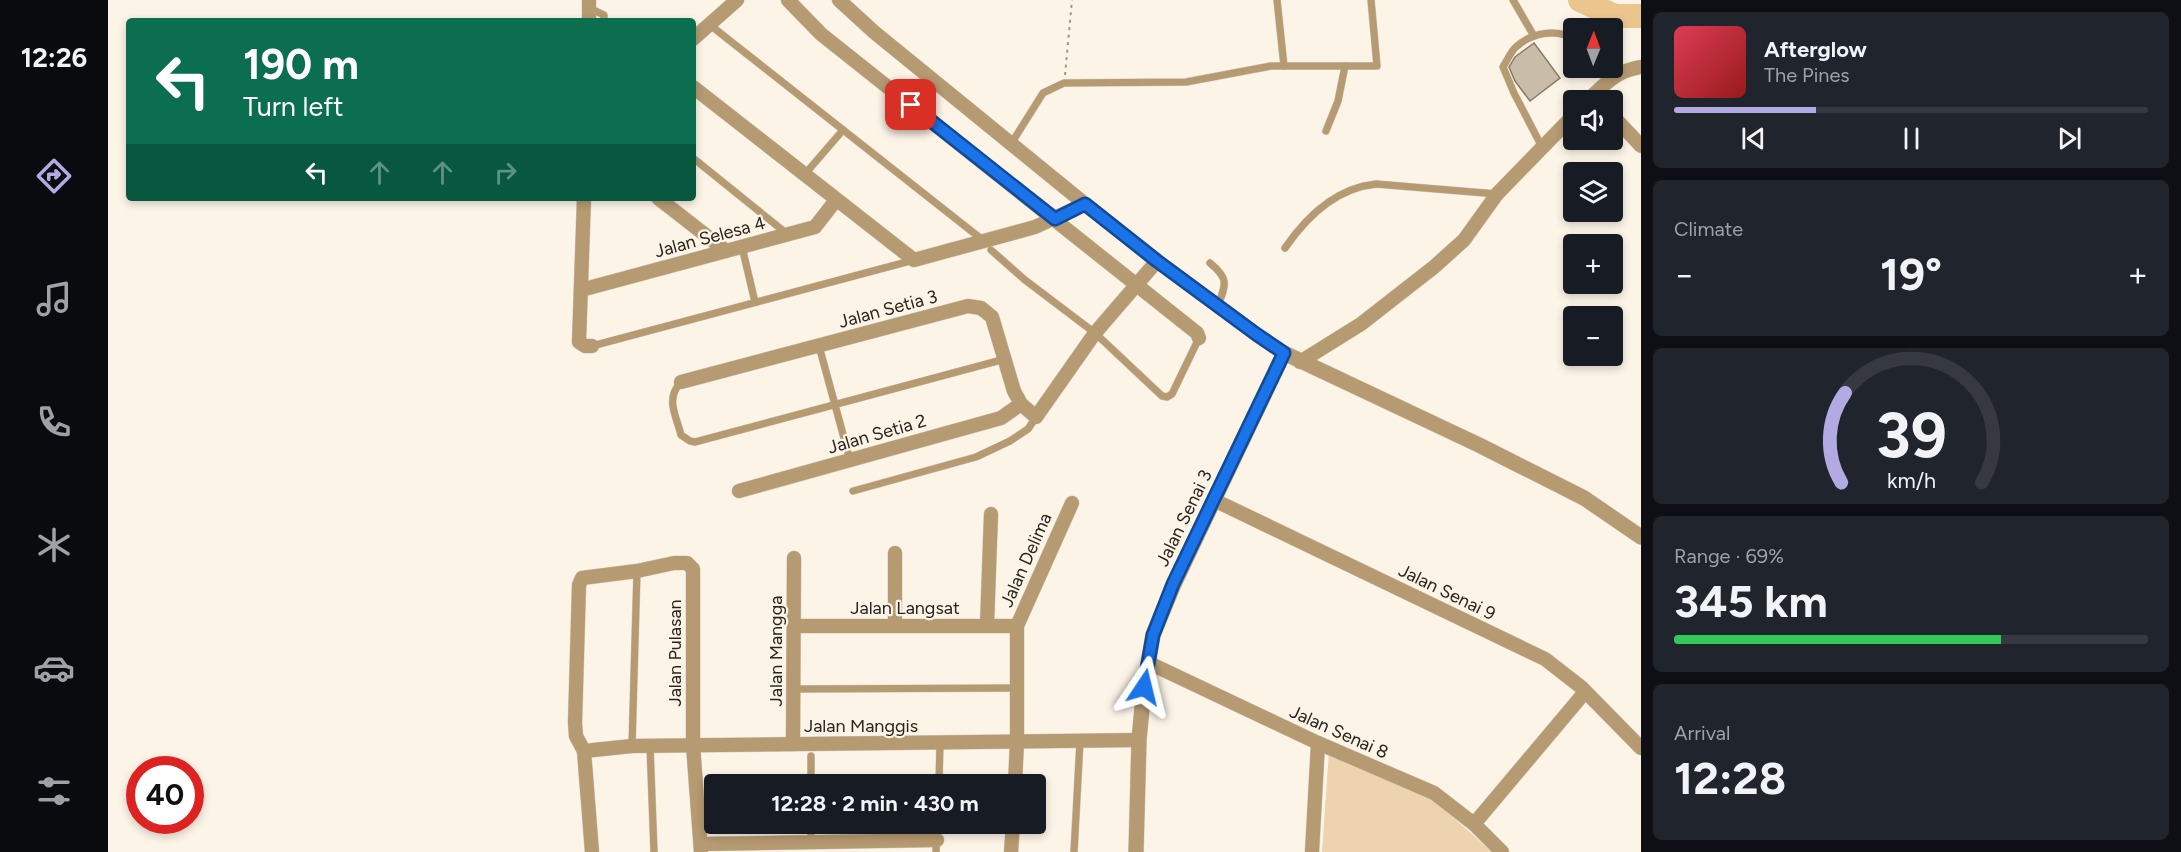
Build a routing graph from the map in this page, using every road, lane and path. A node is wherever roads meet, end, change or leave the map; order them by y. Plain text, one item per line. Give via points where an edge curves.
1 (737, 0) edge
2 (788, 0) edge
3 (839, 0) edge
4 (1072, 0) edge
5 (1277, 0) edge
6 (1371, 0) edge
7 (1513, 0) edge
8 (589, 10) edge
9 (604, 18) edge
10 (710, 26) junction
11 (1534, 36) junction
12 (1563, 36) edge
13 (696, 37) edge
14 (1284, 66) junction
15 (1345, 66) junction
16 (1641, 67) edge
17 (1610, 79) joint
18 (1064, 83) junction
19 (696, 89) edge
20 (1601, 90) edge
21 (1563, 126) edge
22 (1623, 127) edge
23 (843, 130) junction
24 (1326, 130) dead end
25 (1011, 144) junction
26 (1641, 146) edge
27 (1542, 147) junction
28 (696, 160) edge
29 (805, 174) junction
30 (1497, 194) junction
31 (836, 200) junction
32 (584, 201) edge
33 (662, 201) edge
34 (1085, 204) junction
35 (1055, 219) junction
36 (788, 235) junction
37 (988, 246) junction
38 (742, 247) junction
39 (1285, 248) dead end
40 (726, 251) junction
41 (914, 260) junction
42 (1157, 261) junction
43 (1210, 263) dead end
44 (1138, 286) junction
45 (581, 290) junction
46 (755, 302) junction
47 (1218, 304) junction
48 (1095, 333) junction
49 (1199, 338) joint
50 (592, 346) joint
51 (819, 346) junction
52 (1284, 353) junction
53 (1005, 359) junction
54 (1300, 362) junction
55 (681, 382) joint
56 (834, 405) junction
57 (1021, 405) junction
58 (1036, 417) junction
59 (850, 460) junction
60 (853, 490) dead end
61 (739, 491) dead end
62 (1214, 500) junction
63 (1072, 502) dead end
64 (992, 514) dead end
65 (1641, 537) edge
66 (895, 553) dead end
67 (794, 558) dead end
68 (637, 571) junction
69 (895, 625) junction
70 (794, 626) junction
71 (987, 626) junction
72 (1017, 626) junction
73 (1149, 663) junction
74 (794, 688) junction
75 (1017, 688) junction
76 (1585, 692) junction
77 (1139, 740) junction
78 (1080, 741) junction
79 (1017, 742) junction
80 (940, 743) junction
81 (1318, 743) junction
82 (794, 744) junction
83 (693, 745) junction
84 (632, 746) junction
85 (650, 746) junction
86 (1641, 748) edge
87 (584, 751) junction
88 (811, 756) dead end
89 (811, 774) edge
90 (939, 774) edge
91 (1015, 774) edge
92 (1474, 824) junction
93 (811, 834) edge
94 (1012, 834) edge
95 (811, 842) junction
96 (936, 846) edge
97 (830, 847) edge
98 (701, 848) edge
99 (592, 852) edge
100 (654, 852) edge
101 (1011, 852) edge
102 (1074, 852) edge
103 (1136, 852) edge
104 (1312, 852) edge
105 (1502, 852) edge

1 - 10 street
2 - 35 street via 820,34
3 - 25 street
4 - 18 path
5 - 14 lane
6 - 15 lane via 1377,66
7 - 11 lane
8 - 9 lane
10 - 13 street
10 - 23 lane
11 - 12 lane via 1549,32
11 - 27 lane via 1515,47 1503,67
14 - 15 lane
14 - 18 lane via 1186,82
15 - 24 lane via 1338,101
16 - 17 street via 1625,69
17 - 20 street
18 - 25 lane via 1043,93
19 - 29 street
21 - 27 street
22 - 26 street
23 - 29 lane
23 - 37 lane
25 - 34 street
27 - 30 street
28 - 36 lane
29 - 31 street
30 - 39 lane via 1363,185 1317,210
30 - 54 street via 1464,240 1434,267 1361,324
31 - 36 street, Jalan Selesa 4 via 815,227
31 - 41 street
32 - 45 street
33 - 40 street
34 - 35 street
34 - 42 street
35 - 37 street
35 - 44 street
36 - 38 street, Jalan Selesa 4
37 - 41 street
37 - 48 lane
38 - 40 street, Jalan Selesa 4
38 - 46 lane
40 - 45 street, Jalan Selesa 4
41 - 46 lane
42 - 44 street
42 - 47 street
43 - 47 lane via 1225,281
44 - 48 street
44 - 49 street
45 - 50 street via 579,342
46 - 50 lane
47 - 52 street
48 - 49 lane via 1167,397
48 - 58 street
51 - 53 street, Jalan Setia 3 via 968,306 981,308 992,317
51 - 55 street, Jalan Setia 3
51 - 56 lane
52 - 54 street
52 - 62 street, Jalan Senai 3
53 - 56 lane
53 - 57 street, Jalan Setia 3
54 - 65 street via 1584,498
55 - 56 lane via 672,397 681,435 690,441
56 - 59 lane
57 - 58 street, Jalan Setia 3
57 - 59 street, Jalan Setia 2 via 1001,418
58 - 60 lane via 1028,429 1010,441 976,457
59 - 61 street, Jalan Setia 2
62 - 73 street, Jalan Senai 3 via 1173,584 1153,635
62 - 76 street, Jalan Senai 9 via 1545,659
63 - 72 street, Jalan Delima
64 - 71 street
66 - 69 street
67 - 70 street, Jalan Mangga
68 - 83 street, Jalan Pulasan via 674,563 687,563 693,569
68 - 84 lane
68 - 87 street via 582,578 579,585 574,723
69 - 70 street, Jalan Langsat
69 - 71 street, Jalan Langsat
70 - 74 street, Jalan Mangga
71 - 72 street, Jalan Langsat
72 - 75 street, Jalan Delima
73 - 77 street, Jalan Senai 3
73 - 81 street, Jalan Senai 8
74 - 75 lane
74 - 82 street, Jalan Mangga
75 - 79 street, Jalan Delima
76 - 86 street, Jalan Senai 9
76 - 92 street
77 - 78 street, Jalan Manggis
77 - 103 street, Jalan Senai 3
78 - 79 street, Jalan Manggis
78 - 102 lane
79 - 80 street, Jalan Manggis
79 - 91 street, Jalan Delima
80 - 82 street, Jalan Manggis
80 - 90 lane
81 - 92 street, Jalan Senai 8 via 1434,793
81 - 104 street
82 - 83 street, Jalan Manggis
83 - 85 street, Jalan Manggis
83 - 98 street, Jalan Pulasan
84 - 85 street, Jalan Manggis
84 - 87 street, Jalan Manggis
85 - 100 lane
87 - 99 street
88 - 89 lane
92 - 105 street, Jalan Senai 8
93 - 95 lane
94 - 101 street
95 - 97 street
95 - 98 street
96 - 97 street

